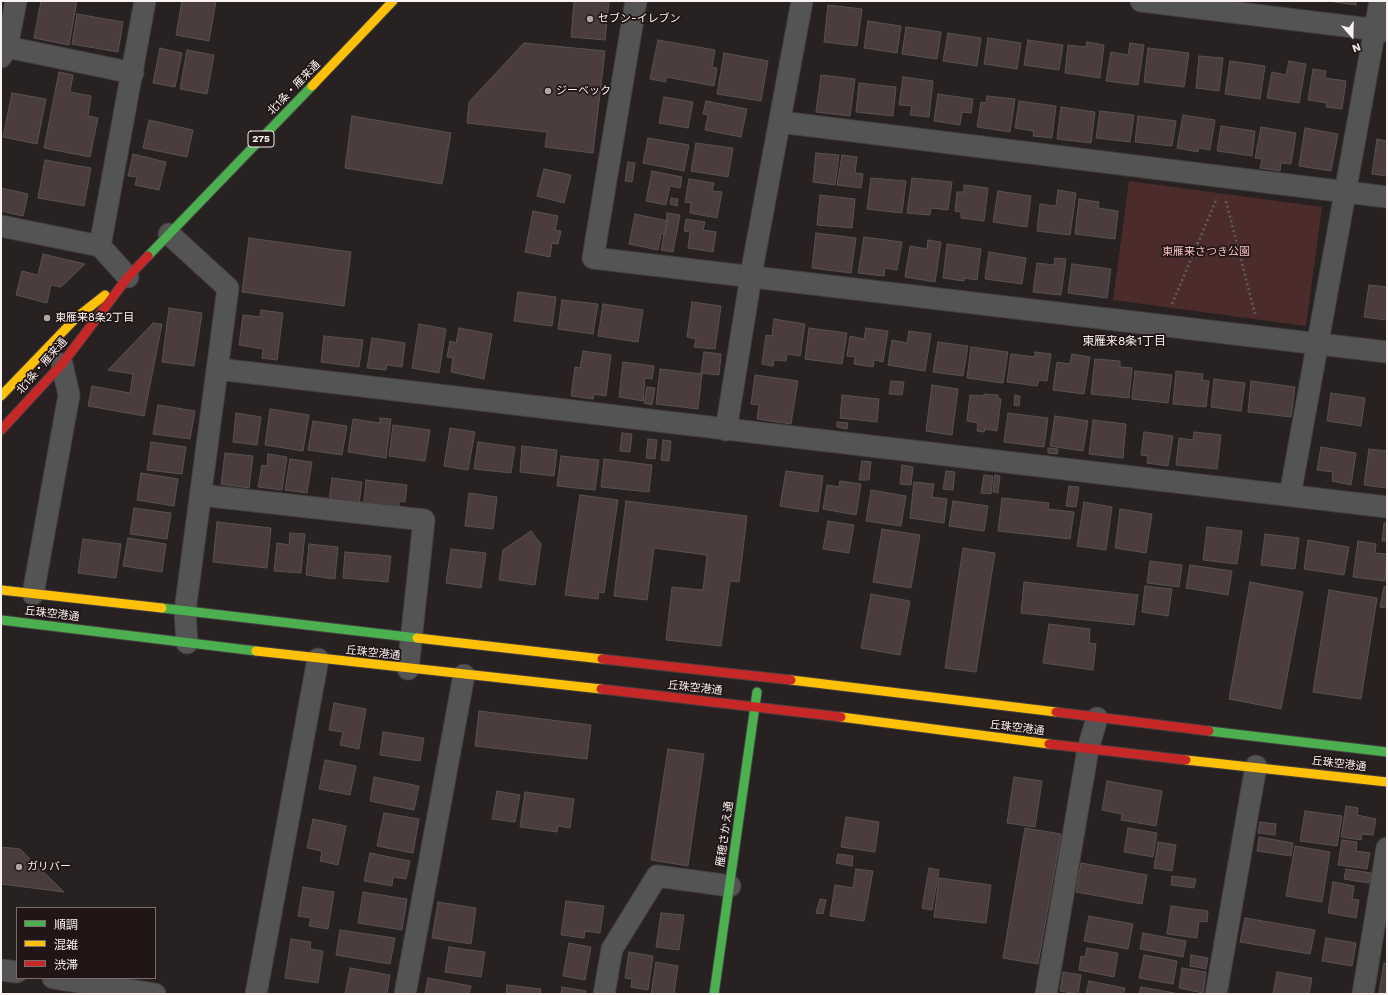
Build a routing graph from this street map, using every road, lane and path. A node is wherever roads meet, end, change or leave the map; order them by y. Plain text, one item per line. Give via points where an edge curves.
1 (16, 1) edge
2 (145, 1) edge
3 (394, 1) edge
4 (636, 1) edge
5 (802, 1) edge
6 (1141, 1) edge
7 (1380, 1) edge
8 (1381, 30) edge
9 (4, 52) edge
10 (132, 73) junction
11 (780, 122) junction
12 (1345, 192) junction
13 (1219, 194) dead end
14 (1224, 194) dead end
15 (1387, 197) edge
16 (1, 226) edge
17 (170, 234) junction
18 (100, 246) junction
19 (751, 276) junction
20 (128, 277) junction
21 (1171, 307) dead end
22 (1256, 317) dead end
23 (1317, 344) junction
24 (1387, 352) edge
25 (62, 364) junction
26 (218, 369) junction
27 (1, 396) edge
28 (1, 430) edge
29 (726, 430) junction
30 (201, 495) junction
31 (1290, 495) junction
32 (1387, 506) edge
33 (1, 590) edge
34 (34, 594) junction
35 (185, 611) junction
36 (1, 620) edge
37 (412, 638) junction
38 (187, 643) junction
39 (318, 659) junction
40 (408, 669) junction
41 (464, 675) junction
42 (759, 677) junction
43 (755, 706) junction
44 (1097, 718) junction
45 (1088, 749) junction
46 (1387, 752) edge
47 (1256, 766) junction
48 (1387, 782) edge
49 (1387, 848) edge
50 (730, 886) junction
51 (1, 970) edge
52 (16, 972) edge
53 (57, 979) edge
54 (103, 990) edge
55 (155, 994) edge
56 (256, 994) edge
57 (405, 994) edge
58 (604, 994) edge
59 (714, 994) edge
60 (1046, 994) edge
61 (1216, 994) edge
62 (1363, 994) edge

1 - 9 street
2 - 10 street
3 - 17 main road, 北1条・雁来通 / 275
4 - 19 street via 593,258
5 - 11 street
6 - 8 street
7 - 8 street
8 - 12 street
9 - 10 street
10 - 18 street
11 - 12 street
11 - 19 street
12 - 15 street
12 - 23 street
13 - 21 path
14 - 22 path
16 - 18 street
17 - 20 main road, 北1条・雁来通 / 275
17 - 26 street via 228,288
18 - 20 street
19 - 23 street
19 - 29 street
20 - 25 main road, 北1条・雁来通 / 275
20 - 27 main road, 北1条・雁来通 / 275 via 77,317
23 - 24 street
23 - 31 street
25 - 28 main road, 北1条・雁来通 / 275
25 - 34 street via 69,395
26 - 29 street
26 - 30 street
29 - 31 street
30 - 35 street
30 - 37 street via 424,520
31 - 32 street
33 - 34 main road, 丘珠空港通
34 - 35 main road, 丘珠空港通
35 - 37 main road, 丘珠空港通
35 - 38 street
36 - 38 main road, 丘珠空港通
37 - 40 street
37 - 42 main road, 丘珠空港通
38 - 39 main road, 丘珠空港通
39 - 40 main road, 丘珠空港通
39 - 56 street
40 - 41 main road, 丘珠空港通
41 - 43 main road, 丘珠空港通
41 - 57 street
42 - 43 main road, 雁穂さかえ通
42 - 44 main road, 丘珠空港通
43 - 45 main road, 丘珠空港通
43 - 50 main road, 雁穂さかえ通
44 - 45 street
44 - 46 main road, 丘珠空港通
45 - 47 main road, 丘珠空港通
45 - 60 street
47 - 48 main road, 丘珠空港通
47 - 61 street
49 - 62 street
50 - 58 street via 656,876 612,949
50 - 59 main road, 雁穂さかえ通
51 - 52 street
53 - 54 street
54 - 55 street

